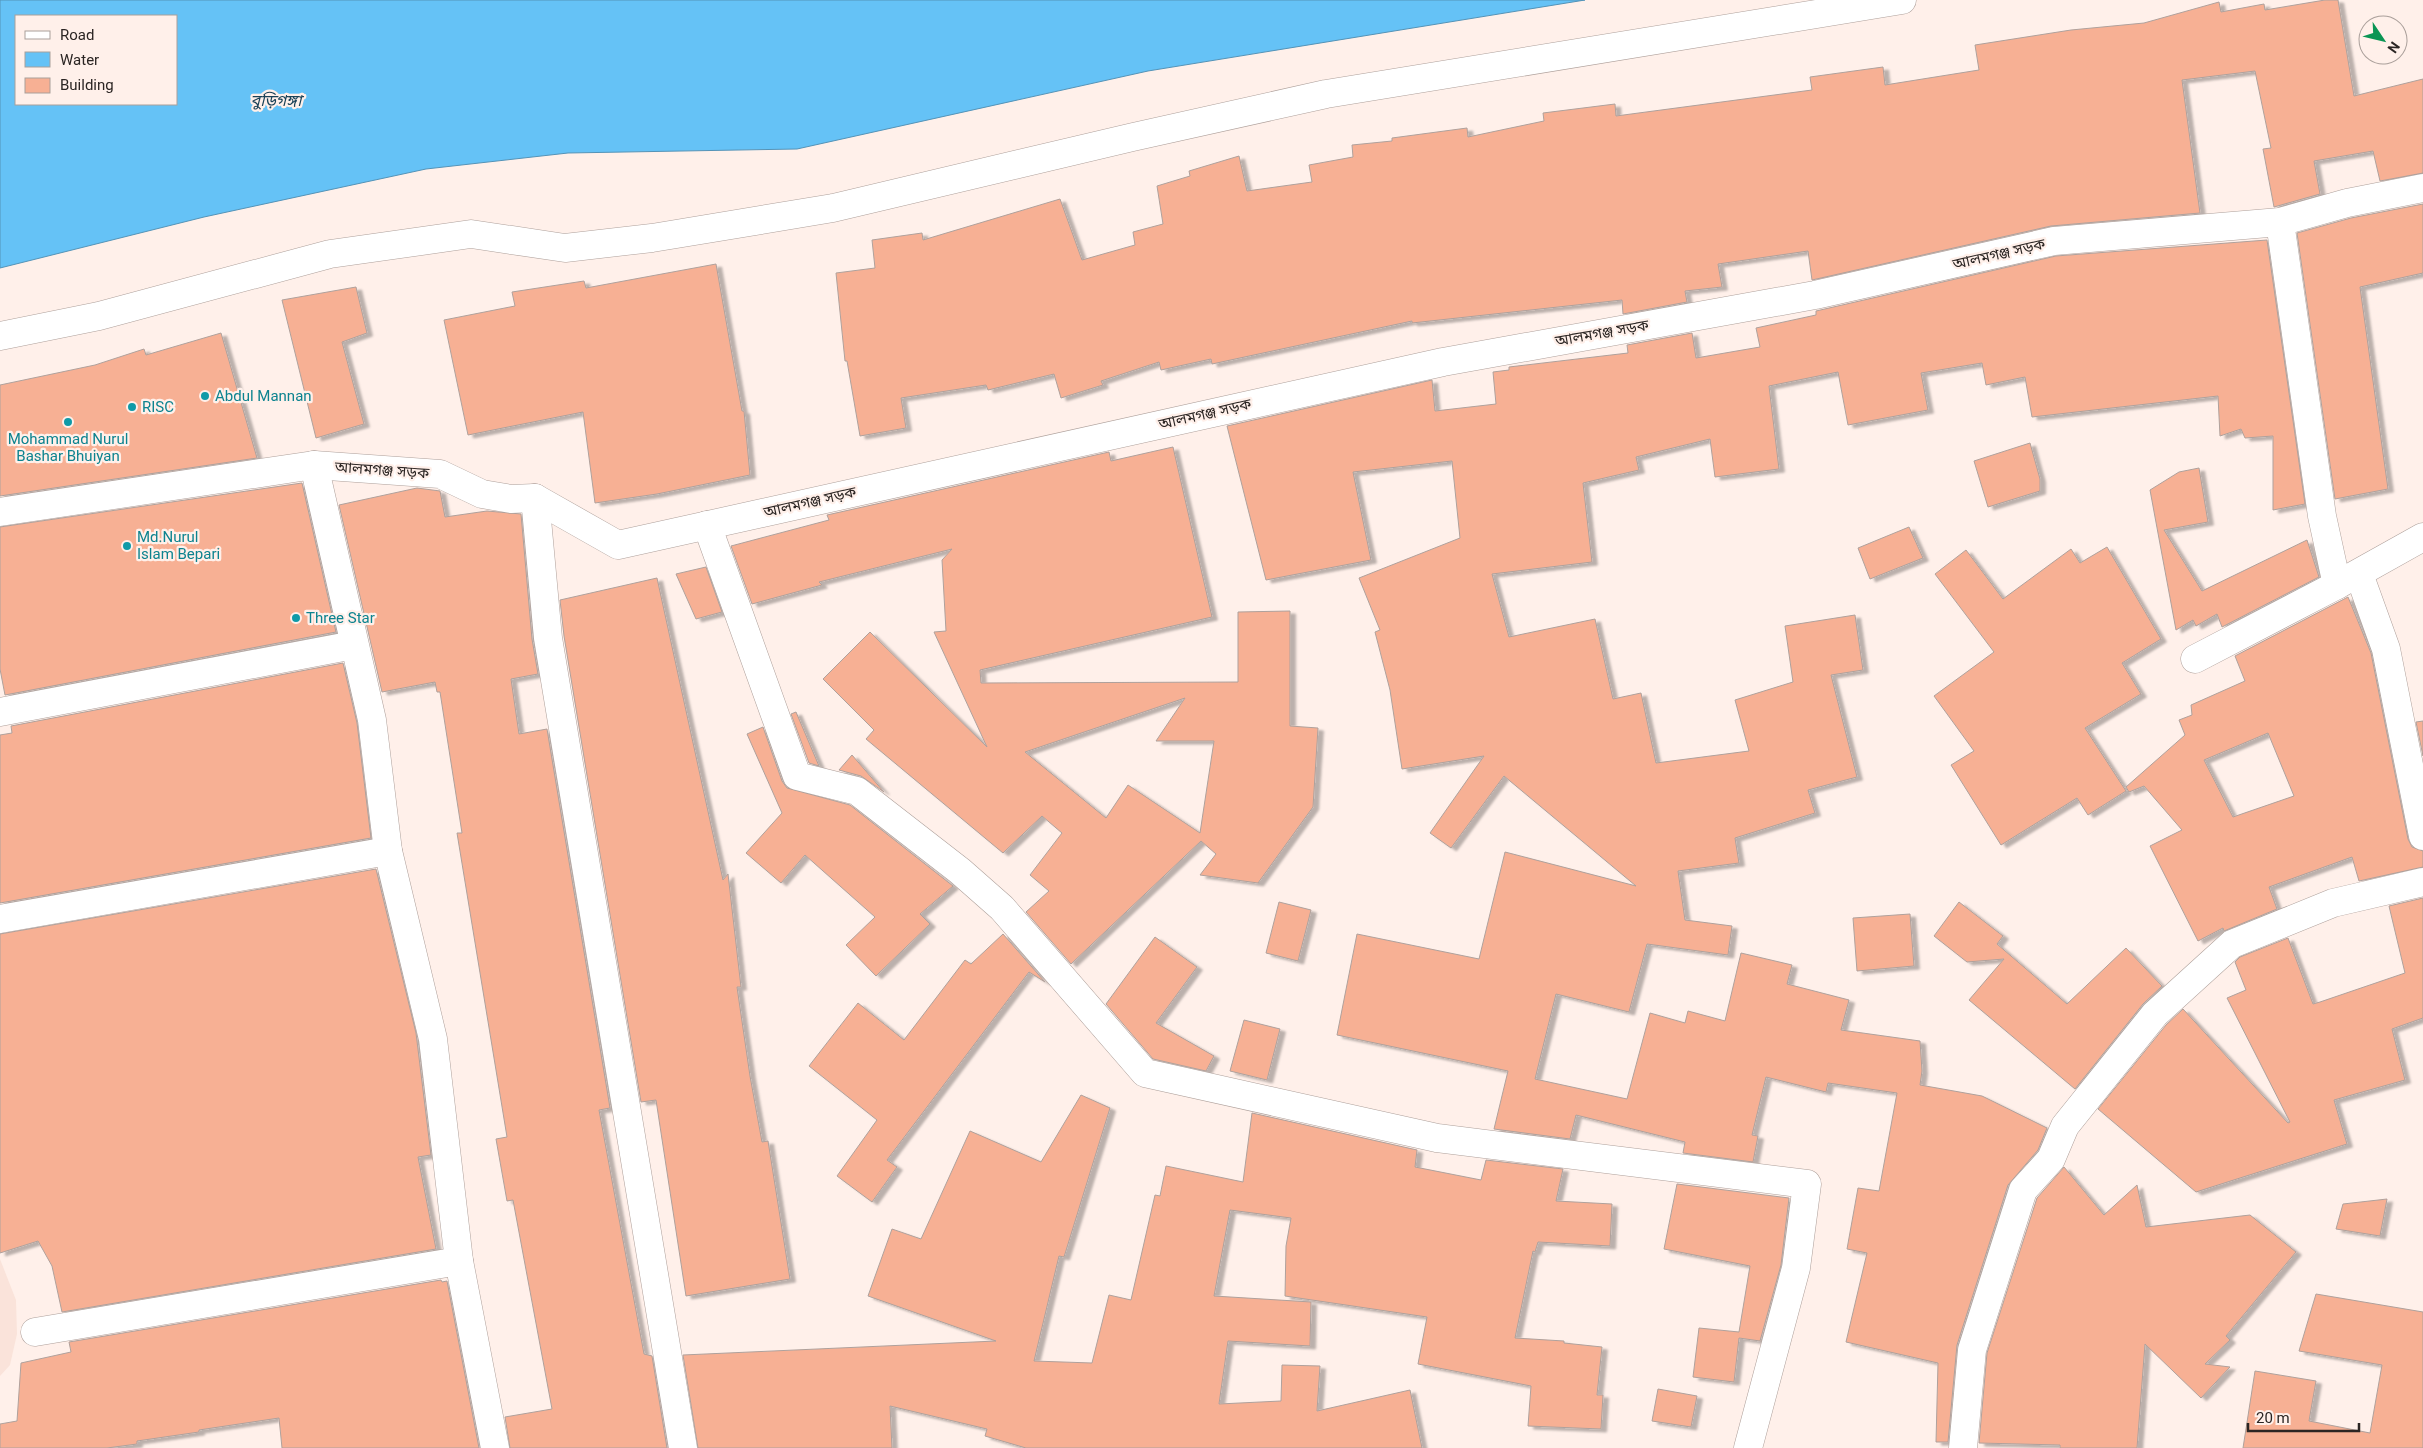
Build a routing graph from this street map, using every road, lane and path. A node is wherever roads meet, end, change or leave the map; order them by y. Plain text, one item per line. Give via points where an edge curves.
1 (1902, 0) edge
2 (2423, 188) edge
3 (2280, 222) junction
4 (0, 336) edge
5 (314, 465) junction
6 (535, 498) junction
7 (0, 512) edge
8 (706, 525) junction
9 (2423, 537) edge
10 (2348, 579) junction
11 (354, 644) junction
12 (2195, 659) dead end
13 (0, 712) edge
14 (2423, 836) edge
15 (388, 851) junction
16 (2423, 882) edge
17 (0, 919) edge
18 (459, 1261) junction
19 (35, 1332) dead end
20 (495, 1448) edge
21 (683, 1448) edge
22 (1748, 1448) edge
23 (1963, 1448) edge

1 - 4 street via 1326,94 833,208 652,238 565,248 471,234 330,254 99,316
2 - 3 street, আলমগঞ্জ সড়ক via 2347,203
3 - 8 street, আলমগঞ্জ সড়ক via 2054,241 1815,295 1443,362
3 - 10 street via 2322,516
5 - 6 street, আলমগঞ্জ সড়ক via 440,474 482,494 511,499
5 - 7 street, আলমগঞ্জ সড়ক
5 - 11 street
6 - 8 street, আলমগঞ্জ সড়ক via 618,544
6 - 21 street via 548,638
8 - 22 street via 797,776 857,791 960,871 1002,908 1145,1073 1437,1138 1807,1184 1796,1268
9 - 10 street
10 - 12 street
10 - 14 street via 2386,649
11 - 13 street
11 - 15 street via 372,720
15 - 17 street
15 - 18 street via 433,1039
16 - 23 street via 2333,903 2232,944 2155,1014 2066,1126 2051,1159 2023,1190 1972,1350
18 - 19 street
18 - 20 street

